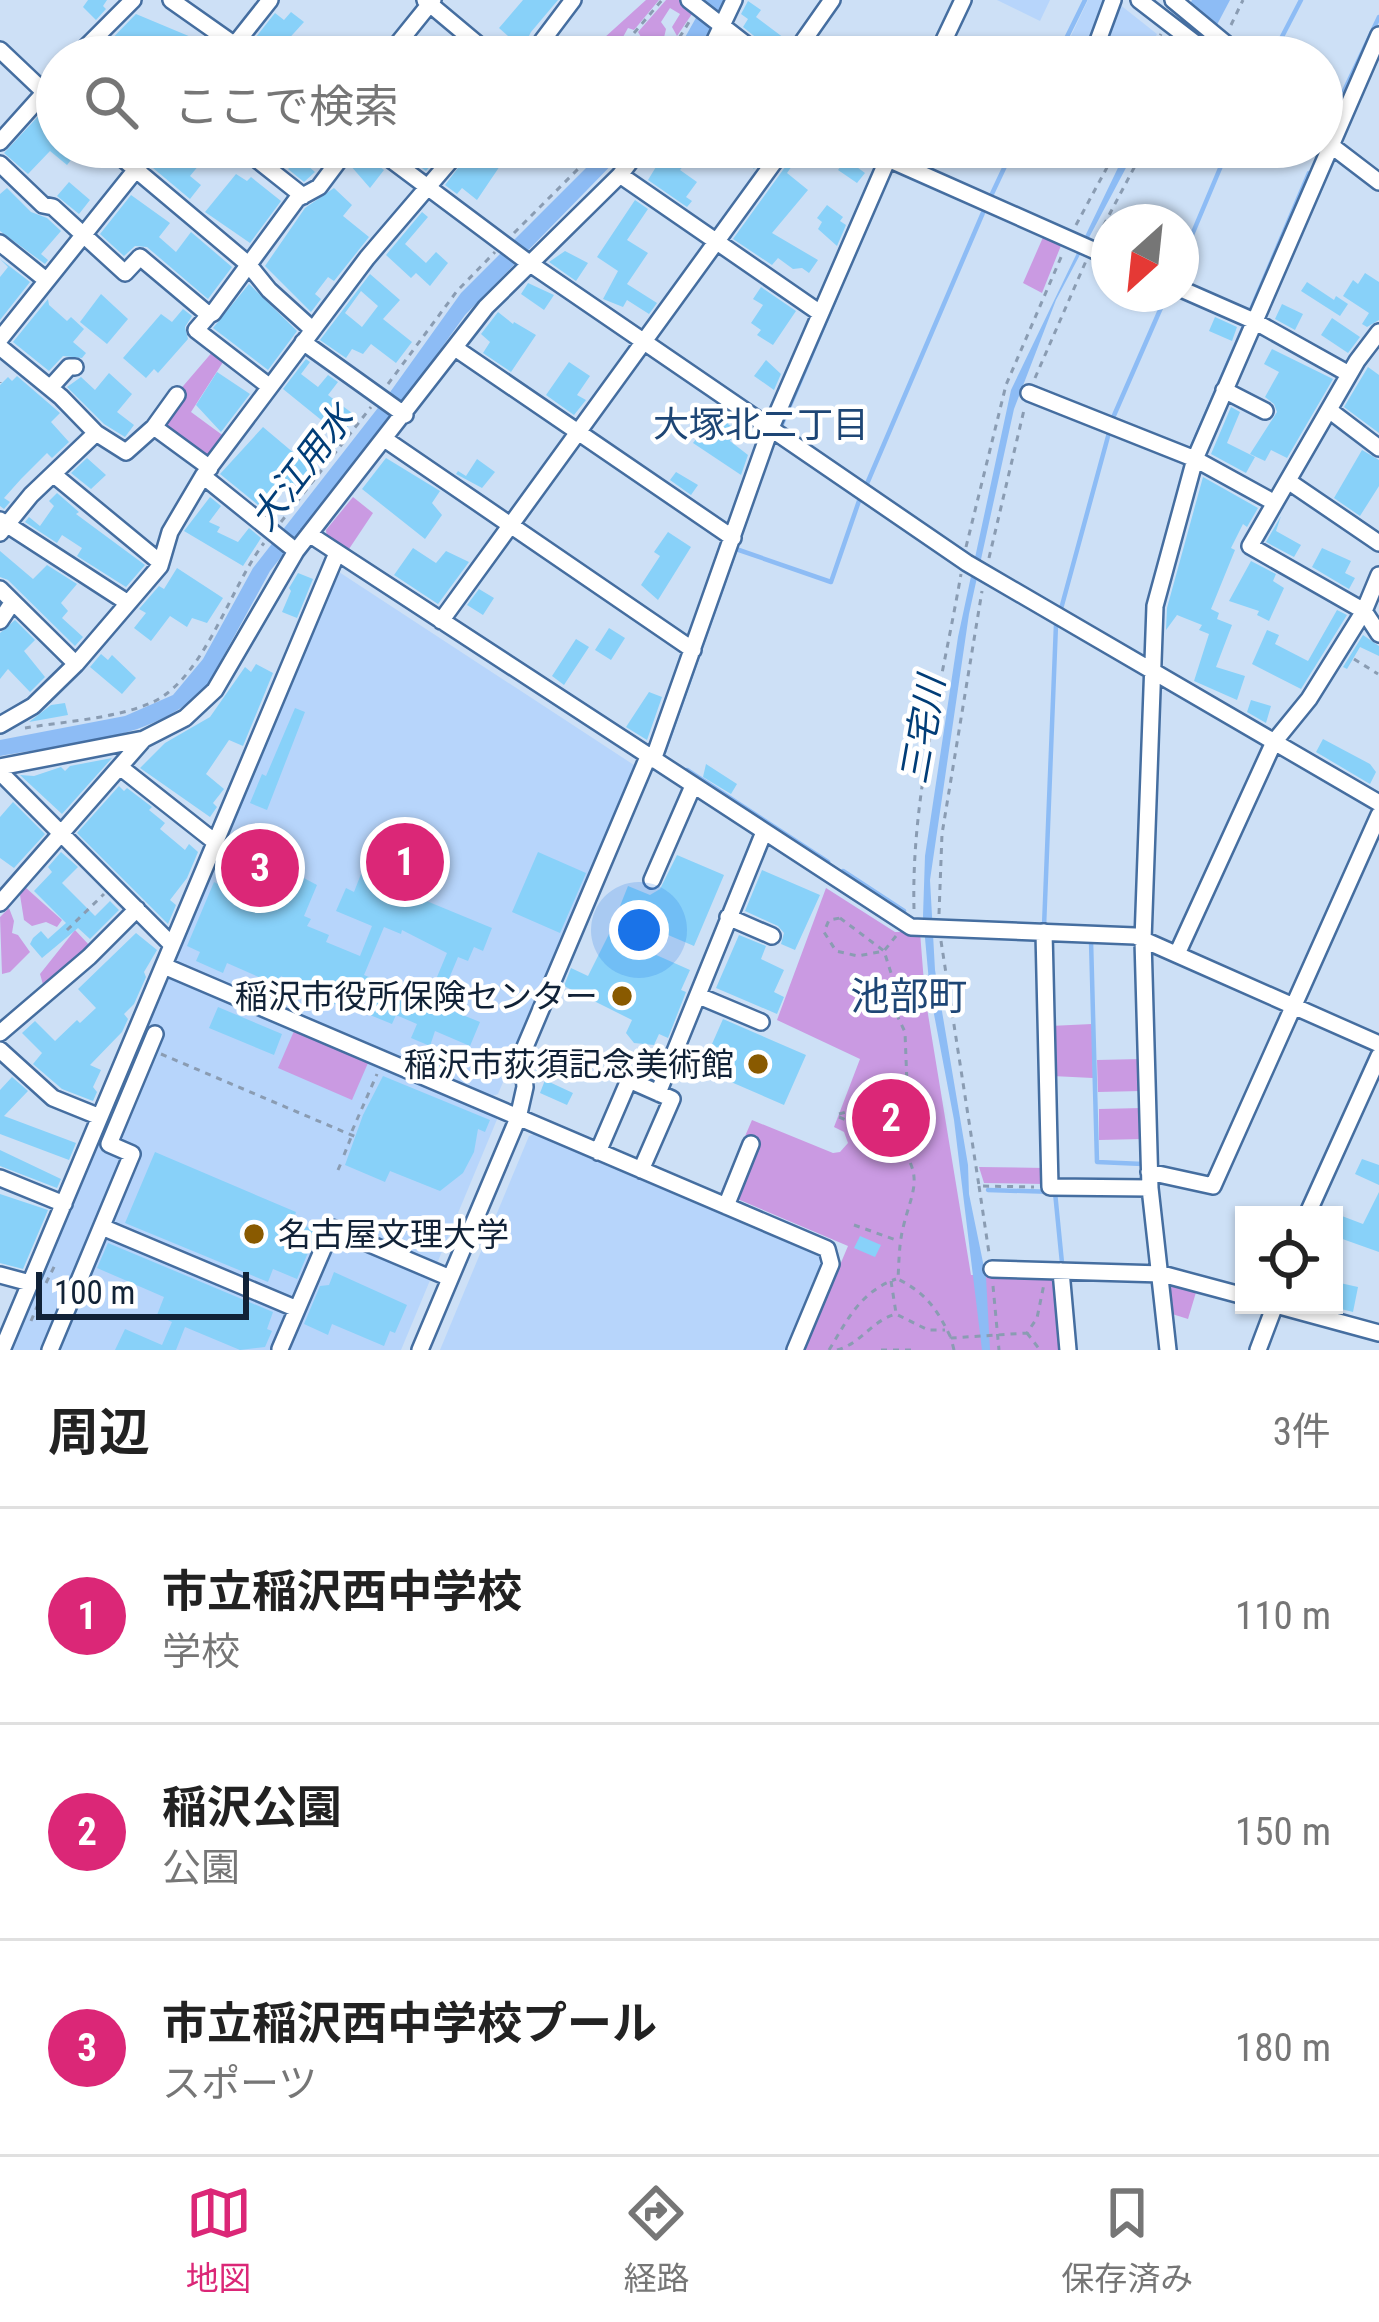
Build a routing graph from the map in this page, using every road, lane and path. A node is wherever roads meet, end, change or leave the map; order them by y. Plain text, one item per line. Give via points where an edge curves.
1 (133, 0) edge
2 (171, 0) edge
3 (270, 0) edge
4 (574, 0) edge
5 (662, 0) edge
6 (734, 0) edge
7 (832, 0) edge
8 (1113, 0) edge
9 (1139, 0) edge
10 (1243, 0) edge
11 (430, 1) edge
12 (961, 1) edge
13 (1178, 4) edge
14 (696, 5) edge
15 (721, 24) junction
16 (1171, 25) junction
17 (634, 33) dead end
18 (1379, 35) edge
19 (97, 36) edge
20 (213, 36) edge
21 (242, 36) edge
22 (403, 36) edge
23 (469, 36) edge
24 (546, 36) edge
25 (680, 36) edge
26 (716, 36) edge
27 (736, 36) edge
28 (807, 36) edge
29 (945, 36) edge
30 (1100, 36) edge
31 (1161, 36) edge
32 (1186, 36) edge
33 (1217, 36) edge
34 (1220, 36) edge
35 (0, 50) edge
36 (36, 84) edge
37 (1343, 104) edge
38 (36, 108) edge
39 (0, 142) edge
40 (1343, 153) edge
41 (0, 164) edge
42 (268, 168) edge
43 (333, 168) edge
44 (403, 168) edge
45 (446, 168) edge
46 (579, 168) edge
47 (625, 168) edge
48 (770, 168) edge
49 (883, 168) edge
50 (922, 168) edge
51 (1107, 168) edge
52 (1134, 168) edge
53 (1314, 168) edge
54 (137, 169) joint
55 (620, 175) junction
56 (1379, 182) edge
57 (431, 188) junction
58 (302, 196) junction
59 (1115, 204) edge
60 (83, 235) junction
61 (1071, 239) junction
62 (717, 241) junction
63 (0, 243) edge
64 (505, 244) junction
65 (1091, 249) joint
66 (526, 260) junction
67 (248, 264) junction
68 (46, 280) junction
69 (1199, 297) edge
70 (820, 313) junction
71 (209, 314) junction
72 (1254, 321) junction
73 (1379, 333) edge
74 (308, 335) junction
75 (644, 342) junction
76 (0, 343) edge
77 (455, 349) junction
78 (75, 367) dead end
79 (1349, 374) junction
80 (270, 387) junction
81 (50, 388) junction
82 (1224, 390) junction
83 (1029, 393) junction
84 (178, 395) dead end
85 (380, 398) junction
86 (1329, 410) junction
87 (1264, 411) dead end
88 (402, 413) junction
89 (154, 427) junction
90 (770, 430) junction
91 (96, 433) junction
92 (578, 433) junction
93 (386, 440) junction
94 (1379, 448) edge
95 (1195, 459) junction
96 (206, 472) junction
97 (52, 474) junction
98 (1288, 481) junction
99 (1275, 503) junction
100 (511, 525) junction
101 (2, 526) edge
102 (273, 533) junction
103 (309, 534) junction
104 (733, 538) junction
105 (1379, 543) edge
106 (293, 549) junction
107 (337, 553) junction
108 (965, 561) junction
109 (161, 562) junction
110 (984, 572) junction
111 (1379, 575) edge
112 (0, 589) edge
113 (128, 603) junction
114 (12, 604) junction
115 (1364, 611) junction
116 (0, 621) edge
117 (441, 621) junction
118 (1379, 634) edge
119 (693, 650) junction
120 (1352, 658) dead end
121 (76, 664) junction
122 (1153, 671) junction
123 (1378, 674) edge
124 (6, 728) edge
125 (144, 739) junction
126 (1274, 742) junction
127 (651, 758) junction
128 (120, 767) junction
129 (0, 770) edge
130 (693, 786) junction
131 (1379, 803) edge
132 (1379, 815) edge
133 (63, 832) junction
134 (764, 832) junction
135 (215, 842) junction
136 (652, 880) dead end
137 (114, 884) junction
138 (0, 903) edge
139 (137, 909) junction
140 (728, 917) junction
141 (915, 927) junction
142 (938, 927) junction
143 (67, 930) dead end
144 (1044, 932) junction
145 (772, 936) dead end
146 (1143, 940) junction
147 (172, 945) junction
148 (884, 951) junction
149 (1177, 954) junction
150 (164, 966) junction
151 (699, 996) junction
152 (1294, 1006) junction
153 (761, 1022) dead end
154 (0, 1033) edge
155 (152, 1041) joint
156 (1379, 1044) edge
157 (0, 1051) edge
158 (1379, 1056) edge
159 (377, 1072) dead end
160 (658, 1093) junction
161 (100, 1117) junction
162 (518, 1118) junction
163 (353, 1135) junction
164 (891, 1139) junction
165 (898, 1143) junction
166 (751, 1144) dead end
167 (598, 1152) junction
168 (344, 1155) dead end
169 (641, 1170) junction
170 (0, 1178) edge
171 (1149, 1180) junction
172 (979, 1186) junction
173 (1050, 1187) junction
174 (64, 1204) junction
175 (726, 1206) junction
176 (1311, 1206) edge
177 (854, 1225) dead end
178 (102, 1227) junction
179 (901, 1241) junction
180 (57, 1258) dead end
181 (992, 1269) junction
182 (1053, 1271) junction
183 (1162, 1274) junction
184 (0, 1275) edge
185 (450, 1278) junction
186 (895, 1280) junction
187 (38, 1289) junction
188 (1235, 1294) edge
189 (297, 1310) junction
190 (1272, 1314) edge
191 (1305, 1314) edge
192 (896, 1315) junction
193 (28, 1325) dead end
194 (947, 1330) junction
195 (996, 1333) junction
196 (1027, 1333) junction
197 (1379, 1337) edge
198 (951, 1338) junction
199 (280, 1348) edge
200 (2, 1350) edge
201 (50, 1350) edge
202 (420, 1350) edge
203 (796, 1350) edge
204 (829, 1350) edge
205 (837, 1350) edge
206 (881, 1350) edge
207 (914, 1350) edge
208 (954, 1350) edge
209 (999, 1350) edge
210 (1040, 1350) edge
211 (1068, 1350) edge
212 (1168, 1350) edge
213 (1258, 1350) edge
214 (1376, 1350) edge

1 - 19 street
2 - 20 street
3 - 21 street
4 - 24 street
5 - 17 path
6 - 15 street
7 - 28 street
8 - 30 street
9 - 16 street
10 - 34 path
11 - 22 street
11 - 23 street
12 - 29 street
13 - 33 street
14 - 15 street
14 - 25 path
15 - 26 street
15 - 27 street
16 - 31 path
16 - 32 street
18 - 37 street
35 - 36 street
38 - 39 street
40 - 56 street
41 - 60 street
42 - 58 street
43 - 58 street
44 - 57 street
45 - 57 street
46 - 64 path
47 - 55 street
48 - 62 street
49 - 70 street
50 - 61 street
51 - 61 path
52 - 59 path
53 - 72 street
54 - 60 street
54 - 67 street
55 - 62 street
55 - 66 street
57 - 64 street
57 - 74 street
58 - 67 street
60 - 68 street
60 - 71 street via 125,273 140,256
61 - 65 street
61 - 108 path via 1006,385
62 - 70 street
62 - 75 street
63 - 68 street
64 - 66 street
64 - 85 path via 457,291
65 - 83 path
66 - 75 street
66 - 77 street
67 - 71 street
67 - 74 street
68 - 76 street
69 - 72 street
70 - 90 street
71 - 80 street via 196,330
72 - 79 street
72 - 82 street
73 - 79 street
74 - 80 street
74 - 85 street
75 - 90 street
75 - 92 street
76 - 81 street
77 - 88 street
77 - 92 street
78 - 81 street
79 - 86 street
80 - 96 street
81 - 91 street
82 - 87 street
82 - 95 street
83 - 95 street
83 - 110 path
84 - 89 street
85 - 88 street
85 - 102 path
86 - 94 street
86 - 98 street
88 - 93 street
89 - 91 street via 126,452
89 - 96 street
90 - 104 street
90 - 108 street
91 - 97 street
92 - 100 street
92 - 104 street
93 - 100 street
93 - 103 street
95 - 99 street
95 - 122 street via 1154,606
96 - 102 street
96 - 109 street
97 - 101 street
97 - 109 street
98 - 99 street
98 - 105 street
99 - 115 street via 1250,546
100 - 117 street
100 - 119 street
101 - 113 street
102 - 106 street
102 - 124 path via 170,691 124,710
103 - 106 street
103 - 107 street
104 - 119 street
106 - 125 street via 215,691
107 - 117 street
107 - 135 street
108 - 110 street
108 - 141 path via 920,807
109 - 113 street
110 - 122 street
110 - 142 path via 941,834
111 - 115 street
112 - 114 street
113 - 121 street
114 - 116 street
114 - 121 street
115 - 118 street
115 - 126 street
117 - 127 street
119 - 127 street
120 - 123 path
121 - 124 street
122 - 126 street
122 - 146 street
125 - 128 street
125 - 129 street
126 - 131 street
126 - 149 street
127 - 130 street
127 - 162 street via 522,1054
128 - 133 street
128 - 135 street
129 - 133 street
130 - 134 street
130 - 136 street
132 - 152 street
133 - 137 street
133 - 138 street
134 - 140 street
134 - 141 street
135 - 147 street
137 - 139 street
137 - 143 path
139 - 147 street
139 - 154 street
140 - 145 street
140 - 151 street
141 - 142 street
141 - 148 path
142 - 144 street
142 - 172 path
144 - 146 street
144 - 173 street
146 - 149 street
146 - 171 street
147 - 150 street
148 - 148 path via 836,951 826,926 840,918
148 - 165 path via 905,1032 908,1111
149 - 152 street
150 - 161 street
150 - 162 street
151 - 153 street
151 - 160 street
152 - 156 street
152 - 171 street via 1213,1186
155 - 163 path
155 - 178 street via 109,1144 132,1154
157 - 161 street via 53,1098
158 - 176 street
159 - 163 path
160 - 167 street via 629,1080
160 - 169 street via 672,1099
161 - 174 street
162 - 167 street
162 - 185 street
163 - 168 path
164 - 164 path via 864,1107 838,1115
164 - 165 path
165 - 179 path via 915,1173
166 - 175 street
167 - 169 street
169 - 175 street
170 - 174 street
171 - 173 street
171 - 183 street
172 - 173 path
172 - 181 path
174 - 187 street
175 - 203 street via 826,1249 831,1264
177 - 179 path
178 - 189 street
178 - 201 street
179 - 186 path
180 - 187 path
181 - 182 street
181 - 195 path
182 - 183 street
182 - 196 path
182 - 211 street
183 - 188 street
183 - 212 street
184 - 187 street
185 - 189 street via 332,1228
185 - 202 street
186 - 192 path
186 - 194 path via 922,1292
186 - 204 path via 860,1299
187 - 193 path
187 - 200 street
189 - 199 street
190 - 213 street
191 - 197 street
192 - 194 path
192 - 205 path
194 - 198 path
195 - 196 path
195 - 198 path
195 - 209 path
196 - 210 path
197 - 214 street
198 - 208 path
206 - 207 path

